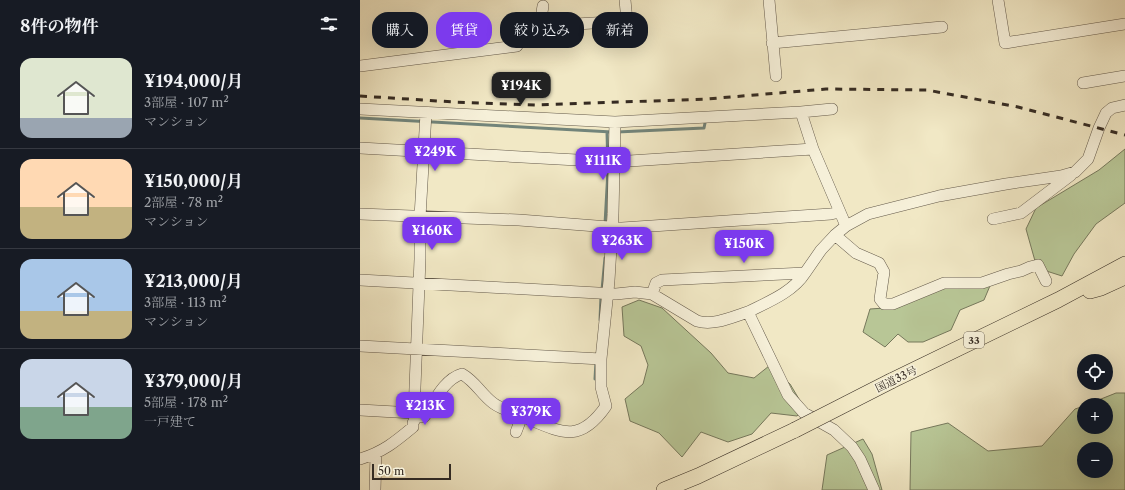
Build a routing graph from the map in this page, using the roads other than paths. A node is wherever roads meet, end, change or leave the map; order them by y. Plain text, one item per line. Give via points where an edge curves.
1 (625, 0) edge
2 (769, 0) edge
3 (998, 0) edge
4 (543, 6) dead end
5 (542, 12) edge
6 (584, 24) edge
7 (1125, 24) edge
8 (942, 27) dead end
9 (772, 43) junction
10 (501, 48) edge
11 (360, 66) edge
12 (776, 76) dead end
13 (1125, 76) edge
14 (1083, 83) dead end
15 (1125, 105) edge
16 (360, 109) edge
17 (832, 109) dead end
18 (801, 112) junction
19 (426, 119) junction
20 (615, 129) junction
21 (360, 148) edge
22 (812, 149) junction
23 (425, 152) junction
24 (614, 162) junction
25 (1075, 172) junction
26 (840, 212) junction
27 (360, 214) edge
28 (420, 217) junction
29 (993, 219) dead end
30 (612, 226) junction
31 (846, 226) junction
32 (835, 234) junction
33 (1125, 255) edge
34 (1125, 264) edge
35 (805, 273) junction
36 (1125, 277) edge
37 (360, 280) edge
38 (1046, 281) dead end
39 (418, 283) junction
40 (608, 294) junction
41 (652, 294) junction
42 (1058, 300) junction
43 (748, 312) junction
44 (360, 346) edge
45 (416, 349) junction
46 (601, 359) junction
47 (360, 410) edge
48 (415, 415) junction
49 (522, 416) junction
50 (516, 432) dead end
51 (376, 454) junction
52 (360, 459) edge
53 (376, 490) edge
54 (664, 490) edge
55 (874, 490) edge

1 - 6 street via 627,21
2 - 9 street
3 - 7 street via 1005,43
4 - 5 street
8 - 9 street
9 - 12 street
10 - 11 street
13 - 14 street
15 - 25 street via 1112,108 1106,113 1088,159
16 - 19 street
17 - 18 street
18 - 20 street
18 - 22 street
19 - 20 street
19 - 23 street
20 - 24 street
21 - 23 street
22 - 24 street
22 - 26 street
23 - 24 street
23 - 28 street
24 - 30 street
25 - 29 street via 1021,213
25 - 31 street via 939,196 868,214
26 - 30 street via 622,228
26 - 31 street
27 - 28 street
28 - 30 street
28 - 39 street
30 - 40 street
31 - 32 street
32 - 35 street
32 - 38 street via 856,253 879,263 884,272 880,299 884,304 893,304 944,283 982,283 1038,265
33 - 42 highway
34 - 42 highway, 国道33号 / 33
35 - 41 street via 662,280 656,283
35 - 43 street via 792,287
36 - 42 highway via 1101,288
37 - 39 street
39 - 40 street
39 - 45 street
40 - 41 street
40 - 46 street
41 - 43 street via 704,323 718,322
42 - 54 highway, 国道33号 / 33, bridge via 795,430
43 - 55 street via 788,395 804,413 834,430 852,447
44 - 45 street
45 - 46 street
45 - 48 street
46 - 49 street via 601,387 606,406 591,424 581,430 566,432
47 - 48 street
48 - 49 street via 424,418 448,382 454,376 462,374 494,404
48 - 51 street via 413,427
49 - 50 street
51 - 52 street
51 - 53 street

